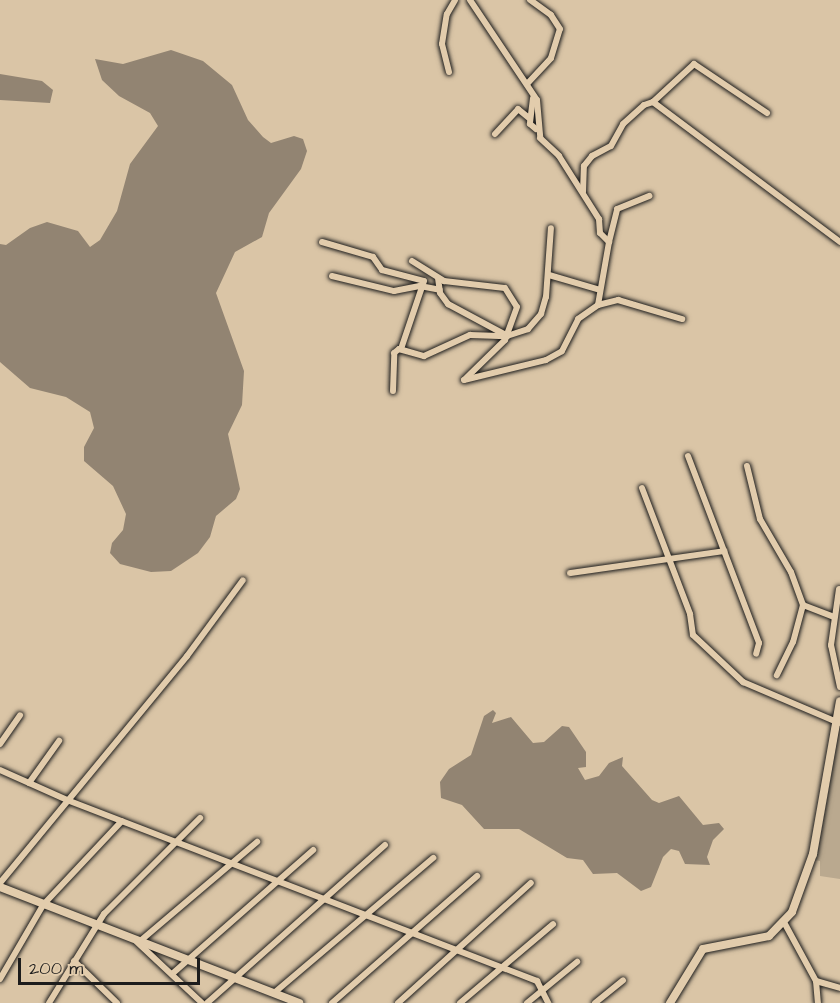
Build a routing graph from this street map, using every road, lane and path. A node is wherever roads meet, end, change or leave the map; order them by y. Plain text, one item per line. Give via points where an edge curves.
1 (470, 0) edge
2 (530, 0) edge
3 (453, 1) edge
4 (449, 72) dead end
5 (527, 84) junction
6 (534, 95) junction
7 (653, 102) junction
8 (767, 113) dead end
9 (529, 118) junction
10 (537, 129) junction
11 (495, 134) dead end
12 (583, 192) junction
13 (649, 195) dead end
14 (551, 228) dead end
15 (322, 242) dead end
16 (609, 242) junction
17 (840, 243) edge
18 (412, 261) dead end
19 (549, 275) junction
20 (332, 276) dead end
21 (438, 278) junction
22 (425, 287) junction
23 (600, 290) junction
24 (440, 291) junction
25 (598, 305) junction
26 (682, 319) dead end
27 (507, 336) junction
28 (401, 349) junction
29 (393, 391) dead end
30 (688, 456) dead end
31 (747, 466) dead end
32 (642, 488) dead end
33 (724, 551) junction
34 (669, 558) junction
35 (570, 573) dead end
36 (243, 580) dead end
37 (839, 589) edge
38 (804, 604) junction
39 (834, 617) junction
40 (756, 654) dead end
41 (777, 675) dead end
42 (840, 687) edge
43 (840, 701) edge
44 (20, 715) dead end
45 (837, 722) edge
46 (59, 741) dead end
47 (0, 744) edge
48 (0, 770) edge
49 (29, 783) junction
50 (67, 800) junction
51 (200, 818) dead end
52 (122, 821) junction
53 (175, 842) junction
54 (256, 842) dead end
55 (385, 845) dead end
56 (313, 850) dead end
57 (433, 858) dead end
58 (233, 863) junction
59 (477, 876) dead end
60 (279, 880) junction
61 (531, 884) dead end
62 (0, 885) edge
63 (324, 898) junction
64 (43, 905) junction
65 (367, 915) junction
66 (553, 924) dead end
67 (784, 924) junction
68 (97, 925) junction
69 (414, 932) junction
70 (140, 941) junction
71 (458, 951) junction
72 (190, 959) junction
73 (74, 961) junction
74 (577, 962) dead end
75 (502, 968) junction
76 (172, 974) junction
77 (233, 976) junction
78 (0, 979) edge
79 (623, 980) dead end
80 (816, 981) junction
81 (840, 988) edge
82 (542, 991) junction
83 (274, 993) junction
84 (49, 1003) edge
85 (117, 1003) edge
86 (204, 1003) edge
87 (299, 1003) edge
88 (332, 1003) edge
89 (398, 1003) edge
90 (460, 1003) edge
91 (527, 1003) edge
92 (548, 1003) edge
93 (595, 1003) edge
94 (670, 1003) edge
95 (818, 1003) edge

1 - 5 street
2 - 5 street via 551,15 560,29 551,58
3 - 4 street via 442,44
5 - 6 street
6 - 9 street
6 - 10 street
7 - 8 street via 694,64
7 - 12 street via 623,124 611,146 592,156 584,166
7 - 17 street
9 - 10 street
9 - 11 street via 518,109
10 - 12 street
12 - 16 street via 599,219 600,233
13 - 16 street via 617,209
14 - 19 street
15 - 22 street via 373,257 382,270 424,281
16 - 23 street
18 - 21 street
19 - 23 street
19 - 27 street via 541,314 528,329
20 - 22 street via 394,291
21 - 24 street
21 - 27 street via 505,288 517,307
22 - 24 street
22 - 28 street via 414,304
23 - 25 street
24 - 27 street via 448,304
25 - 26 street via 618,300
25 - 27 street via 578,319 562,351 546,360 464,380
27 - 28 street via 470,335 424,356
28 - 29 street via 393,353
30 - 33 street
31 - 38 street via 760,519 791,572
32 - 34 street
33 - 34 street
33 - 40 street via 759,644
34 - 35 street
34 - 45 street via 690,614 693,635 743,682
36 - 50 street via 187,656
37 - 39 street
38 - 39 street
38 - 41 street via 793,642
39 - 42 street via 831,645
43 - 45 street
44 - 47 street
45 - 67 street via 813,854 803,888
46 - 49 street
48 - 49 street
49 - 50 street
50 - 52 street
50 - 62 street
51 - 53 street
52 - 53 street
52 - 64 street
53 - 58 street
53 - 68 street
54 - 58 street
55 - 63 street
56 - 60 street
57 - 65 street
58 - 60 street
58 - 70 street
59 - 69 street
60 - 63 street
60 - 72 street
61 - 71 street
62 - 64 street
63 - 65 street
63 - 77 street
64 - 68 street
64 - 78 street
65 - 69 street
65 - 83 street
66 - 75 street
67 - 80 street
67 - 94 street via 770,936 703,949
68 - 70 street via 130,934
68 - 73 street
69 - 71 street
69 - 88 street
70 - 72 street
70 - 76 street
71 - 75 street
71 - 89 street
72 - 76 street
72 - 77 street
73 - 84 street
73 - 85 street
74 - 82 street
75 - 82 street via 537,981
75 - 90 street
76 - 86 street
77 - 83 street
77 - 86 street
79 - 93 street
80 - 81 street
80 - 95 street
82 - 91 street
82 - 92 street
83 - 87 street

